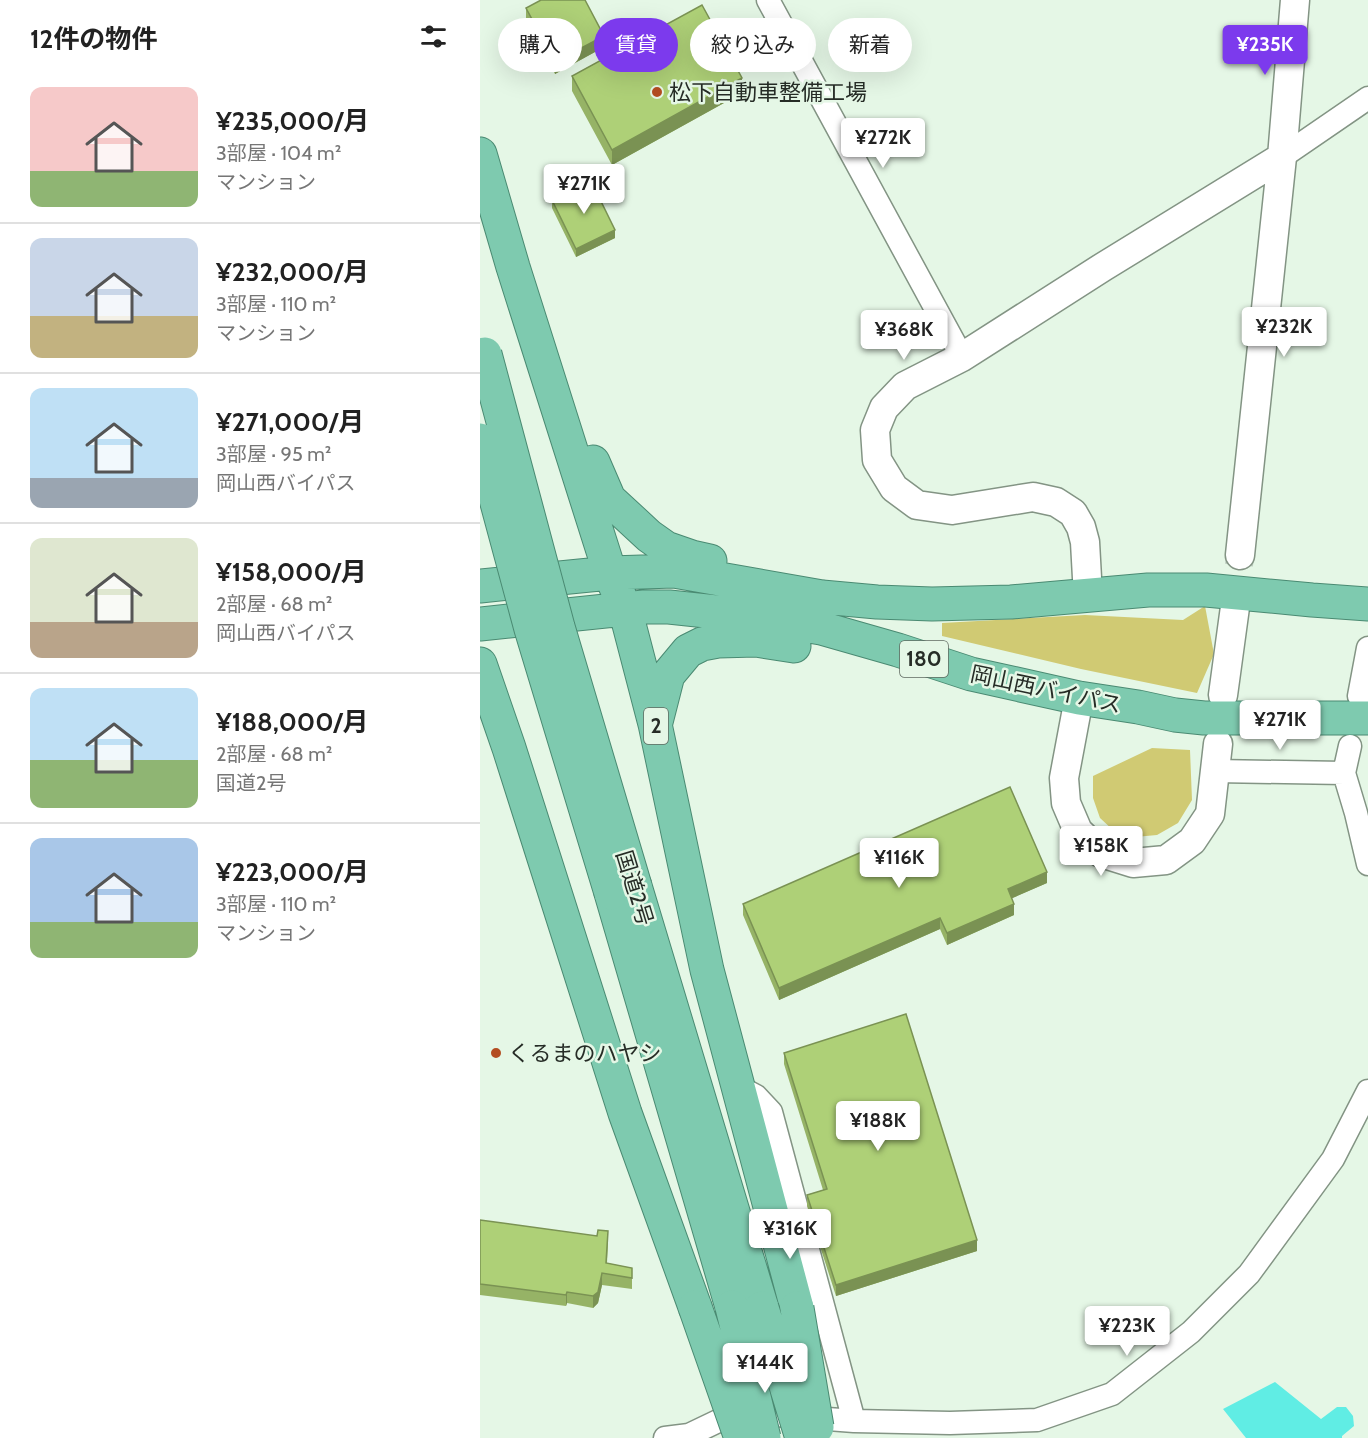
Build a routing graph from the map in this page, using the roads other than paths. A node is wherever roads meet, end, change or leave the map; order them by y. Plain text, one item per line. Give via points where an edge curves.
1 (768, 0) edge
2 (1295, 0) edge
3 (1368, 98) edge
4 (480, 154) edge
5 (1282, 157) junction
6 (513, 267) junction
7 (483, 344) edge
8 (962, 357) junction
9 (480, 440) edge
10 (1240, 555) tunnel mouth
11 (610, 573) junction
12 (480, 586) edge
13 (1088, 596) junction
14 (822, 597) junction
15 (1368, 604) edge
16 (1235, 607) tunnel mouth
17 (625, 609) junction
18 (480, 624) edge
19 (1368, 648) edge
20 (480, 664) edge
21 (971, 674) junction
22 (1223, 695) dead end
23 (1079, 698) junction
24 (1364, 707) edge
25 (655, 724) junction
26 (1350, 746) dead end
27 (1216, 758) joint
28 (1344, 772) junction
29 (1368, 864) edge
30 (623, 890) junction
31 (739, 1087) junction
32 (1368, 1091) edge
33 (747, 1307) junction
34 (854, 1420) junction
35 (665, 1438) edge
36 (741, 1438) edge
37 (764, 1438) edge
38 (802, 1438) edge
39 (818, 1438) edge

1 - 8 street
2 - 5 street
3 - 5 street
4 - 6 highway, 2
5 - 8 street
5 - 10 street
6 - 11 highway, 2
6 - 14 highway via 535,301 609,499 666,549 784,574
7 - 30 highway, 国道2号, bridge
8 - 13 street via 905,386 885,408 875,430 877,460 894,488 917,505 952,510 1033,497 1056,502 1073,513 1082,527
9 - 30 highway, 国道2号, bridge via 531,629
11 - 12 highway
11 - 14 highway via 674,571
11 - 17 highway, 2
13 - 14 highway via 932,604
13 - 15 highway via 1206,590
16 - 22 street
17 - 18 highway, 岡山西バイパス / 180
17 - 21 highway, 岡山西バイパス / 180 via 669,607 821,628
17 - 25 highway, 2
19 - 24 street
20 - 36 highway, bridge via 625,1113
21 - 23 highway, 岡山西バイパス / 180
21 - 25 highway via 756,640 718,640 688,651 668,675
23 - 24 highway, 岡山西バイパス / 180 via 1204,718
23 - 27 street via 1064,778 1066,803 1078,831 1101,853 1133,863 1166,860 1192,841 1210,814
25 - 31 highway, 2 via 707,970
26 - 28 street
27 - 28 street
28 - 29 street
30 - 33 highway, 国道2号
31 - 34 street via 756,1096 771,1112
31 - 39 highway, 2, bridge via 797,1308
32 - 34 street via 1333,1159 1248,1274 1191,1332 1112,1394 1037,1420 950,1424
33 - 37 highway, 国道2号, bridge
33 - 38 highway, 国道2号, bridge
34 - 35 street via 737,1412 689,1435

